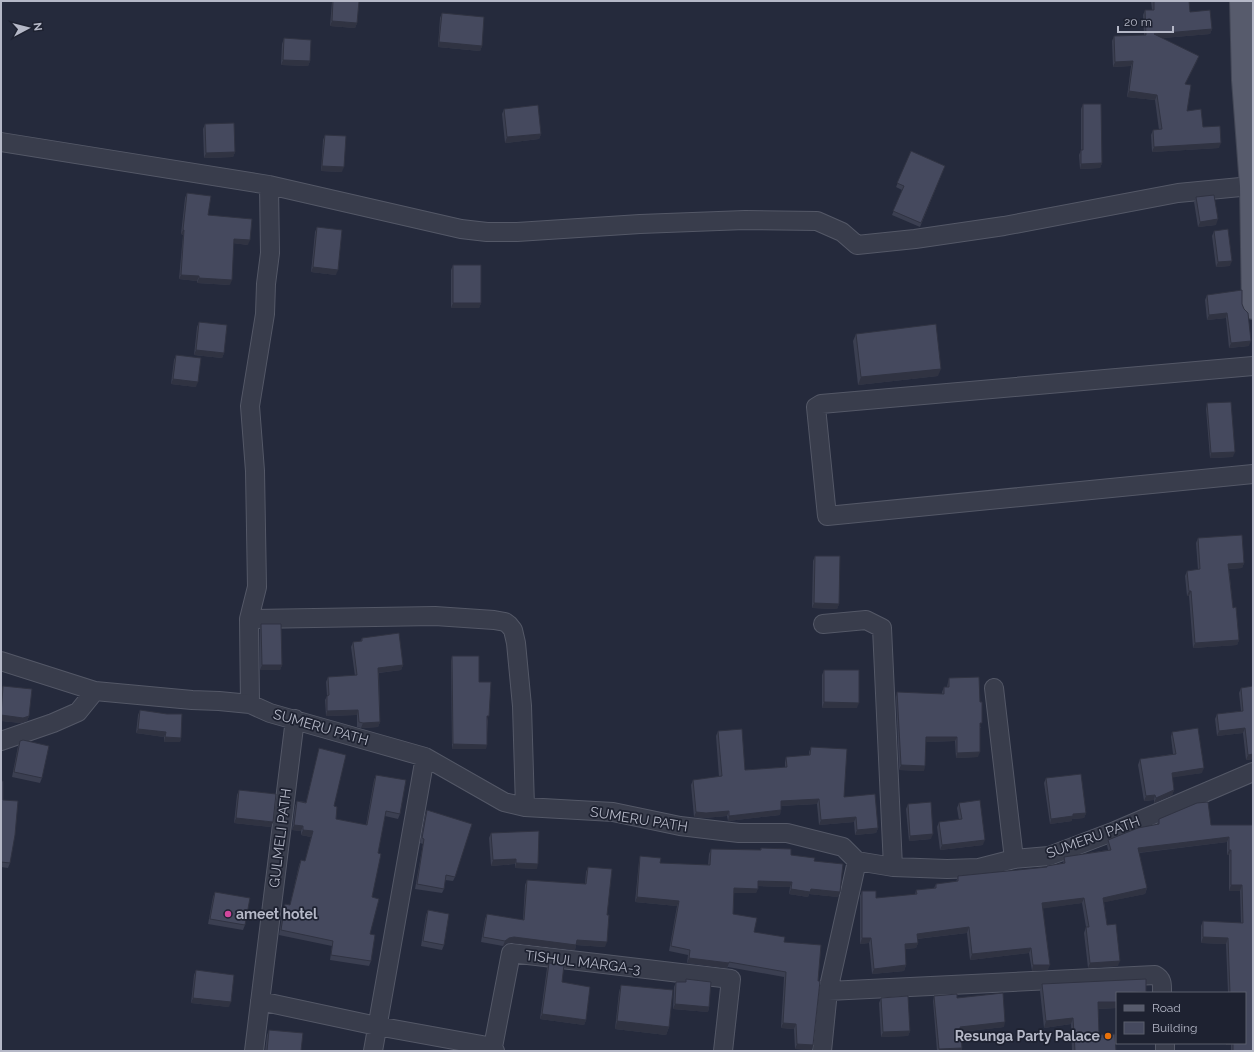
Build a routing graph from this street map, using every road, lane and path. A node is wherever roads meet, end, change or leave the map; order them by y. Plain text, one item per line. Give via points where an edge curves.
1 (1241, 1) edge
2 (1248, 81) edge
3 (1, 142) edge
4 (269, 185) junction
5 (1251, 186) junction
6 (1253, 308) edge
7 (1253, 366) edge
8 (1253, 474) edge
9 (249, 619) junction
10 (823, 624) dead end
11 (1, 661) edge
12 (994, 688) dead end
13 (95, 691) junction
14 (250, 704) junction
15 (295, 719) junction
16 (1, 741) edge
17 (425, 757) junction
18 (1253, 772) edge
19 (525, 807) junction
20 (1014, 859) junction
21 (857, 861) junction
22 (893, 867) junction
23 (828, 991) junction
24 (1162, 992) edge
25 (260, 1001) junction
26 (377, 1026) junction
27 (494, 1049) edge
28 (254, 1051) edge
29 (373, 1051) edge
30 (723, 1051) edge
31 (822, 1051) edge

1 - 2 main road
2 - 5 main road
3 - 4 street
4 - 5 street via 461,229 487,232 640,224 817,221 842,232 857,245 915,240 1004,226 1178,193
4 - 9 street via 270,253 265,314 250,406 255,471 257,587
5 - 6 main road
7 - 8 street via 821,404 816,407 827,516
9 - 14 street
9 - 19 street via 435,616 494,620 509,624 516,643 522,706
10 - 22 street via 866,620 882,628
11 - 13 street, SUMERU PATH
12 - 20 street
13 - 14 street, SUMERU PATH
13 - 16 street via 78,712
14 - 15 street, SUMERU PATH via 270,713
15 - 17 street, SUMERU PATH
15 - 25 street, GULMELI PATH
17 - 19 street, SUMERU PATH via 504,802
17 - 26 street
18 - 20 street, SUMERU PATH via 1115,831 1049,856
19 - 21 street, SUMERU PATH via 613,812 680,826 739,833 787,833 843,847
20 - 22 street, SUMERU PATH via 978,868
21 - 22 street, SUMERU PATH
21 - 23 street
23 - 24 street via 1155,975 1162,981
23 - 31 street
25 - 26 street
25 - 28 street, GULMELI PATH
26 - 27 street
26 - 29 street
27 - 30 street, TISHUL MARGA-3 via 511,953 731,979

